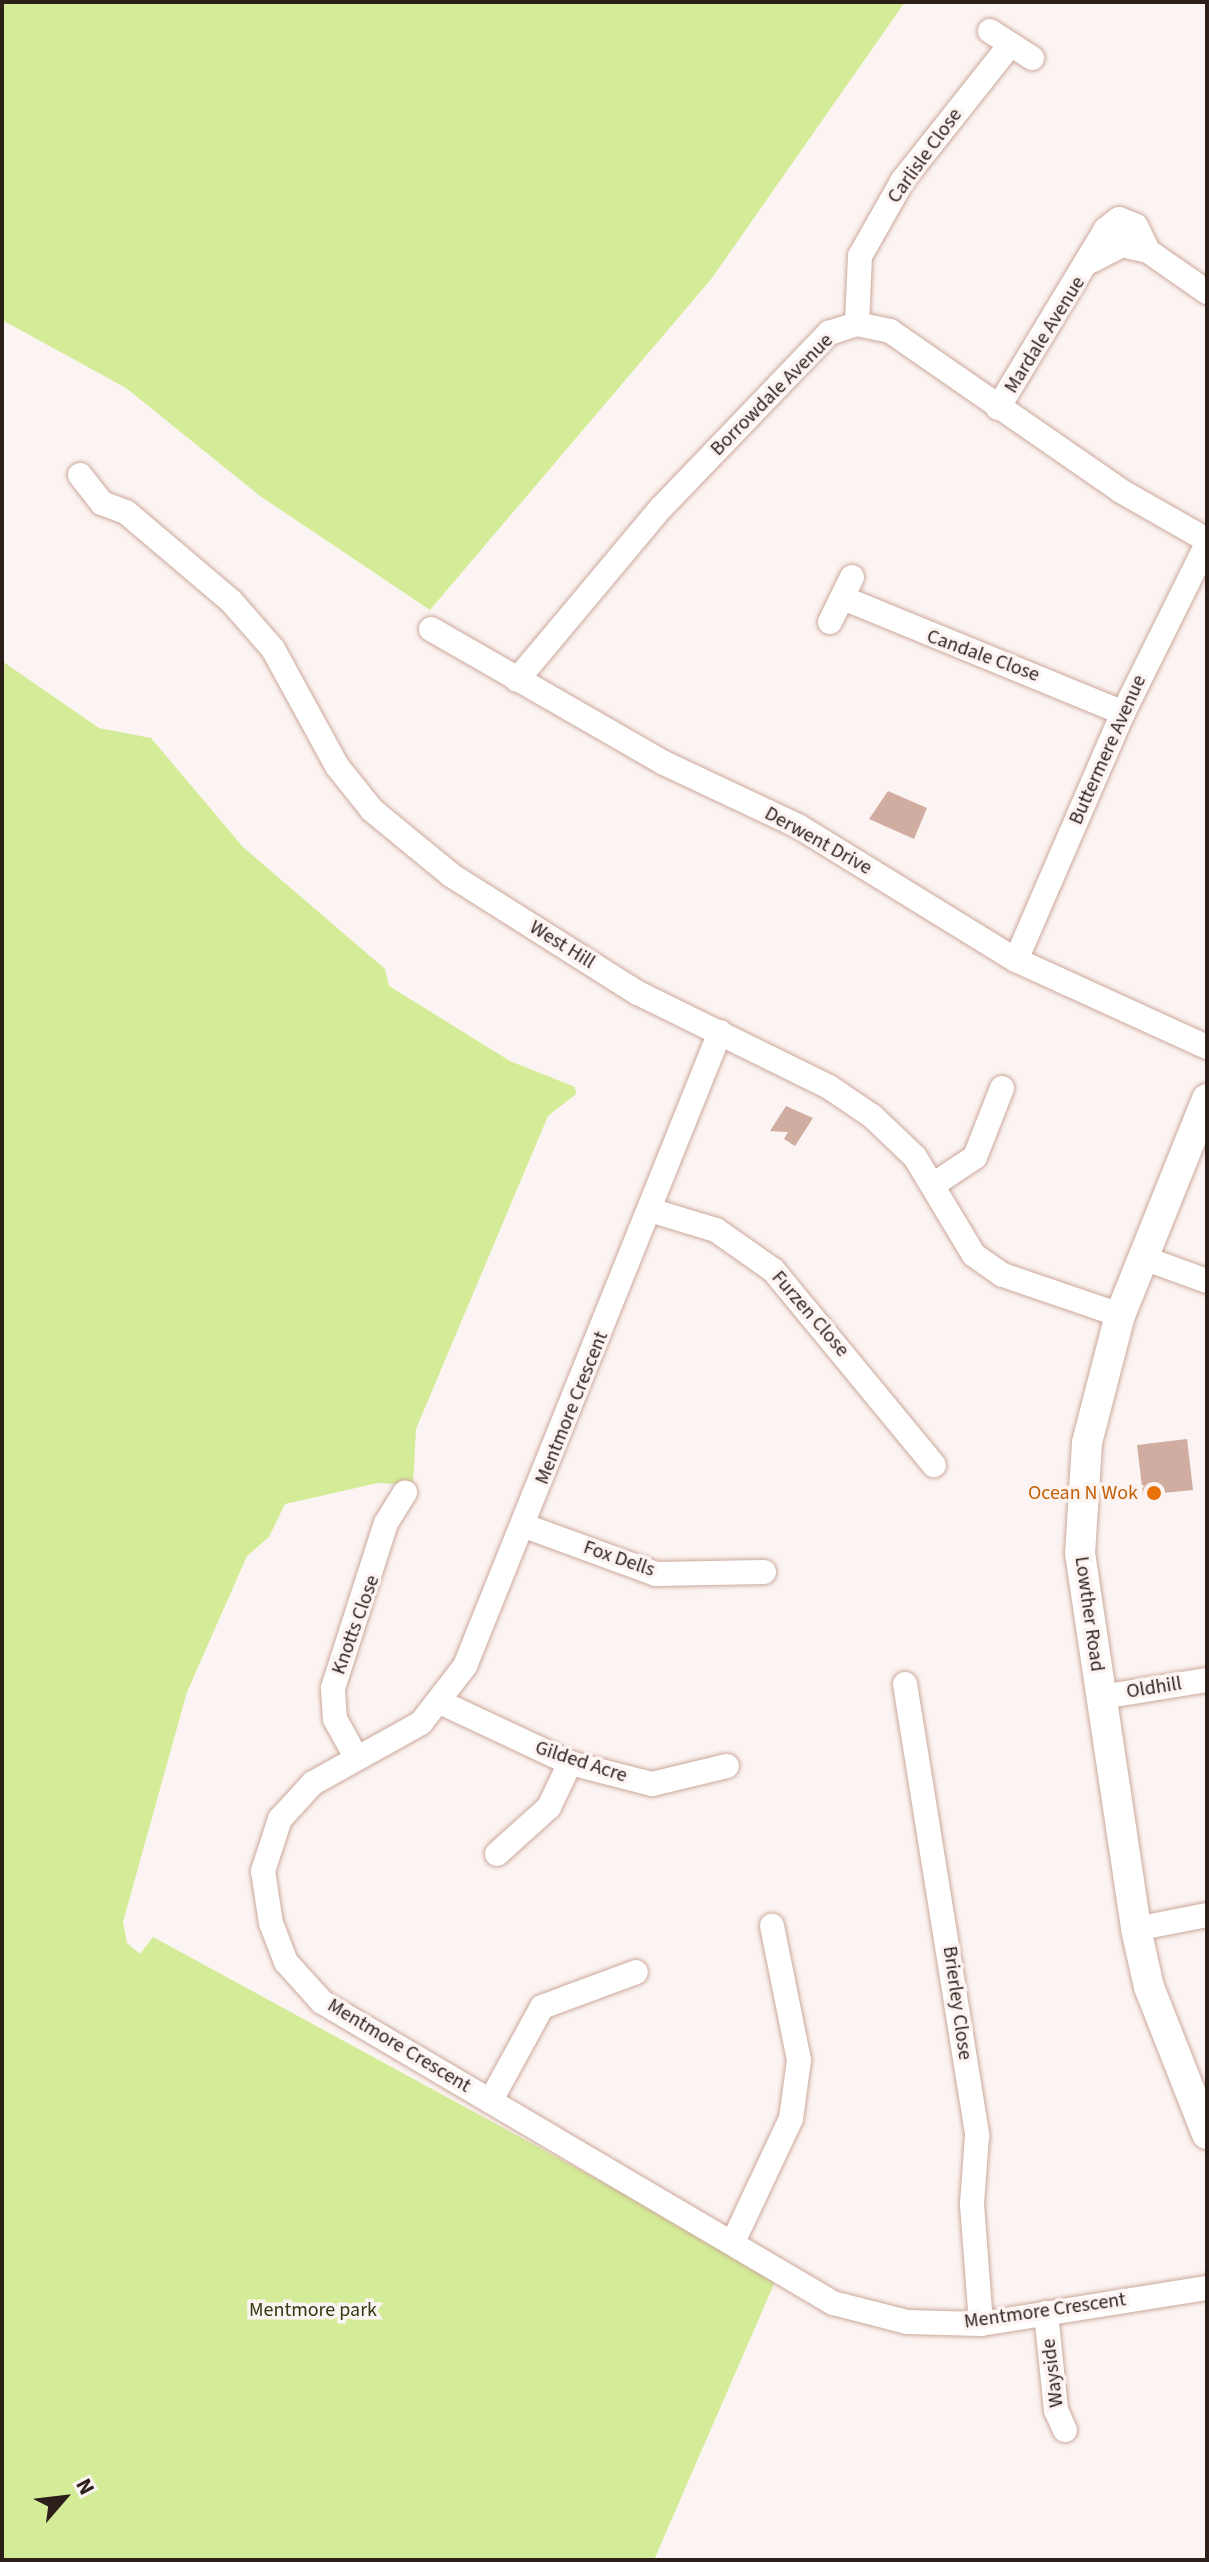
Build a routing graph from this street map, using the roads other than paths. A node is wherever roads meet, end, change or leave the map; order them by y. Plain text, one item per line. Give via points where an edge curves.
1 (1032, 58) dead end
2 (1207, 292) edge
3 (857, 324) junction
4 (998, 408) junction
5 (80, 475) dead end
6 (1207, 542) edge
7 (830, 622) dead end
8 (431, 629) dead end
9 (517, 680) junction
10 (1123, 713) junction
11 (1016, 960) junction
12 (720, 1032) junction
13 (1207, 1047) edge
14 (1002, 1088) dead end
15 (1207, 1099) edge
16 (933, 1185) junction
17 (650, 1210) junction
18 (1141, 1257) junction
19 (1207, 1281) edge
20 (1120, 1315) junction
21 (934, 1465) dead end
22 (405, 1493) dead end
23 (525, 1526) junction
24 (764, 1572) dead end
25 (1207, 1680) edge
26 (905, 1684) dead end
27 (1102, 1697) junction
28 (442, 1703) junction
29 (356, 1757) junction
30 (570, 1763) junction
31 (727, 1766) dead end
32 (497, 1854) dead end
33 (1207, 1915) edge
34 (772, 1926) dead end
35 (1136, 1929) junction
36 (636, 1972) dead end
37 (491, 2100) junction
38 (1207, 2134) edge
39 (733, 2242) junction
40 (1207, 2288) edge
41 (1046, 2313) junction
42 (981, 2324) junction
43 (1065, 2430) dead end

1 - 3 street, Carlisle Close via 1000,38 903,180 860,256
2 - 4 street, Mardale Avenue via 1148,251 1136,226 1119,219
3 - 4 street, Borrowdale Avenue via 890,331
3 - 9 street, Borrowdale Avenue via 829,333 671,497
4 - 6 street, Borrowdale Avenue
5 - 12 street, West Hill via 102,503 126,512 240,610 273,649 337,766 372,810 464,883 638,993
6 - 10 street, Buttermere Avenue
7 - 10 street, Candale Close via 847,588
8 - 9 street, Derwent Drive
9 - 11 street, Derwent Drive via 664,763 798,826
10 - 11 street, Buttermere Avenue
11 - 13 street, Derwent Drive
12 - 16 street, West Hill via 872,1116
12 - 17 street, Mentmore Crescent
14 - 16 street via 975,1157
15 - 18 street, Lowther Road
16 - 20 street, West Hill via 974,1255 1003,1275
17 - 21 street, Furzen Close via 716,1230 773,1270
17 - 23 street, Mentmore Crescent
18 - 19 street
18 - 20 street, Lowther Road
20 - 27 street, Lowther Road via 1087,1443 1080,1553
22 - 29 street, Knotts Close via 386,1523 333,1688 335,1719
23 - 24 street, Fox Dells via 656,1574
23 - 28 street, Mentmore Crescent
25 - 27 street, Oldhill
26 - 42 street, Brierley Close via 977,2136 972,2204
27 - 35 street, Lowther Road
28 - 29 street, Mentmore Crescent via 421,1723
28 - 30 street, Gilded Acre
29 - 37 street, Mentmore Crescent via 313,1783 280,1819 263,1871 271,1923 286,1962 322,2002
30 - 31 street, Gilded Acre via 652,1784
30 - 32 street via 549,1807
33 - 35 street
34 - 39 street via 799,2060 791,2119
35 - 38 street, Lowther Road via 1149,1987
36 - 37 street via 542,2007
37 - 39 street, Mentmore Crescent
39 - 42 street, Mentmore Crescent via 833,2303 907,2322
40 - 41 street, Mentmore Crescent
41 - 42 street, Mentmore Crescent
41 - 43 street, Wayside via 1056,2410

